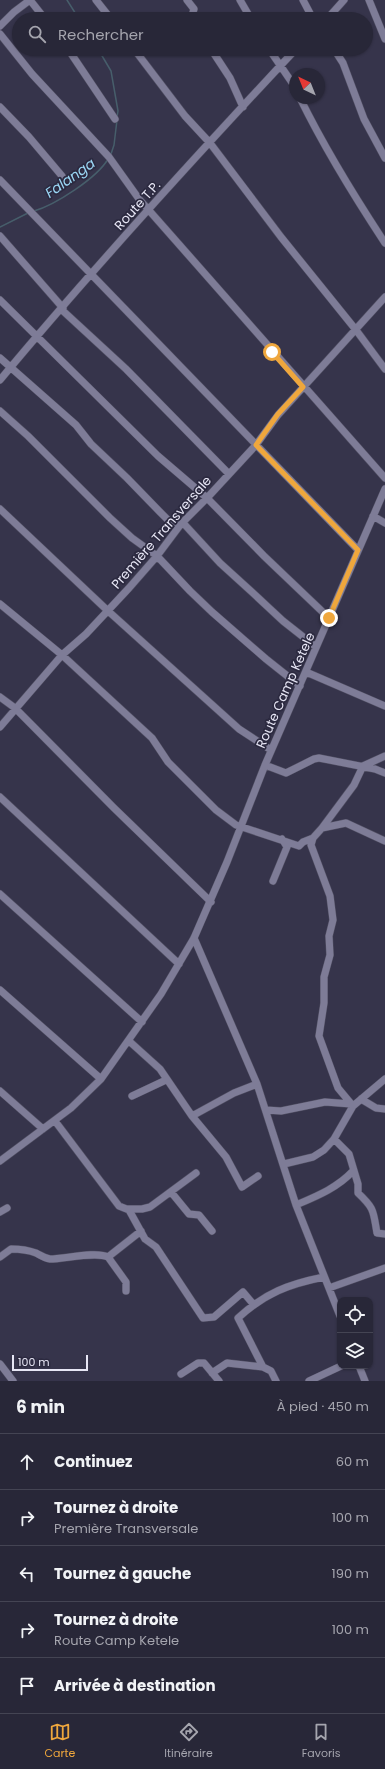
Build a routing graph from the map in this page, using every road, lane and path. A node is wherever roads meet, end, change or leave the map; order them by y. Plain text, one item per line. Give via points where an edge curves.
1 (30, 0) edge
2 (96, 0) edge
3 (187, 0) edge
4 (240, 0) edge
5 (303, 0) edge
6 (369, 0) edge
7 (342, 1) edge
8 (14, 12) edge
9 (39, 12) edge
10 (105, 12) edge
11 (193, 12) edge
12 (247, 12) edge
13 (309, 12) edge
14 (333, 12) edge
15 (12, 14) edge
16 (0, 26) edge
17 (0, 34) edge
18 (385, 39) edge
19 (12, 49) edge
20 (18, 56) edge
21 (73, 56) edge
22 (139, 56) edge
23 (216, 56) edge
24 (274, 56) edge
25 (289, 56) edge
26 (338, 56) edge
27 (281, 65) junction
28 (289, 78) edge
29 (303, 104) edge
30 (0, 107) edge
31 (243, 107) junction
32 (115, 119) dead end
33 (210, 143) junction
34 (385, 158) edge
35 (62, 176) dead end
36 (0, 180) edge
37 (148, 210) junction
38 (0, 236) edge
39 (385, 243) edge
40 (92, 274) junction
41 (385, 297) edge
42 (0, 300) edge
43 (62, 309) junction
44 (356, 330) junction
45 (37, 336) junction
46 (0, 358) edge
47 (11, 367) junction
48 (385, 368) edge
49 (0, 380) edge
50 (303, 387) junction
51 (0, 411) edge
52 (256, 445) junction
53 (229, 474) junction
54 (385, 478) edge
55 (385, 489) edge
56 (207, 498) junction
57 (0, 509) edge
58 (373, 516) junction
59 (385, 523) edge
60 (181, 524) junction
61 (358, 550) junction
62 (157, 556) junction
63 (0, 604) edge
64 (107, 610) junction
65 (329, 618) junction
66 (316, 647) junction
67 (62, 655) junction
68 (306, 672) junction
69 (300, 686) junction
70 (0, 697) edge
71 (385, 706) edge
72 (15, 708) junction
73 (0, 727) edge
74 (271, 750) junction
75 (385, 756) edge
76 (265, 765) junction
77 (363, 766) junction
78 (385, 773) edge
79 (0, 797) edge
80 (241, 827) junction
81 (322, 828) junction
82 (313, 838) junction
83 (282, 839) junction
84 (385, 841) edge
85 (272, 881) dead end
86 (0, 894) edge
87 (211, 902) junction
88 (194, 938) junction
89 (179, 964) junction
90 (0, 990) edge
91 (142, 1022) junction
92 (129, 1041) junction
93 (101, 1079) junction
94 (385, 1079) edge
95 (166, 1080) junction
96 (257, 1084) junction
97 (0, 1091) edge
98 (132, 1096) dead end
99 (361, 1099) junction
100 (352, 1105) junction
101 (385, 1109) edge
102 (266, 1110) junction
103 (192, 1116) junction
104 (55, 1121) junction
105 (42, 1129) junction
106 (334, 1139) junction
107 (0, 1161) edge
108 (284, 1164) junction
109 (353, 1171) junction
110 (196, 1173) dead end
111 (258, 1176) dead end
112 (171, 1192) junction
113 (296, 1205) junction
114 (8, 1208) dead end
115 (128, 1209) junction
116 (0, 1212) edge
117 (141, 1231) junction
118 (212, 1231) dead end
119 (385, 1234) edge
120 (0, 1257) edge
121 (108, 1257) junction
122 (385, 1268) edge
123 (324, 1277) junction
124 (329, 1288) junction
125 (126, 1291) dead end
126 (254, 1305) junction
127 (337, 1308) edge
128 (0, 1364) edge
129 (263, 1367) junction
130 (337, 1368) edge
131 (360, 1369) edge
132 (212, 1373) junction
133 (181, 1374) dead end
134 (313, 1380) edge
135 (13, 1381) edge
136 (219, 1381) edge
137 (276, 1381) edge
138 (365, 1381) edge

1 - 8 street
1 - 9 street
2 - 10 street
3 - 11 street via 194,9
4 - 12 street
5 - 13 street
6 - 18 street
7 - 14 street
15 - 16 street
17 - 19 street
20 - 37 street via 109,158
21 - 32 street
22 - 33 street via 185,116
23 - 31 street via 230,78
24 - 27 street
25 - 27 street, Route T.P.
26 - 34 street via 364,119
27 - 28 street
27 - 31 street, Route T.P.
29 - 39 street via 357,201
30 - 35 street
31 - 33 street, Route T.P.
33 - 37 street, Route T.P.
33 - 44 street
36 - 40 street
37 - 40 street, Route T.P.
37 - 50 street
38 - 43 street
40 - 43 street, Route T.P.
40 - 52 street
41 - 44 street, Première Transversale
42 - 45 street
43 - 45 street, Route T.P.
43 - 53 street via 126,369
44 - 48 street
44 - 50 street, Première Transversale
45 - 47 street, Route T.P.
45 - 56 street via 158,456
46 - 47 street
47 - 49 street, Route T.P.
47 - 60 street via 76,424 91,444 168,520
50 - 52 street, Première Transversale via 278,414
50 - 54 street
51 - 62 street via 110,518
52 - 53 street, Première Transversale
52 - 61 street
53 - 56 street, Première Transversale
55 - 58 street, Route Camp Ketele
56 - 60 street, Première Transversale
56 - 65 street
57 - 64 street
58 - 59 street
58 - 61 street, Route Camp Ketele
60 - 62 street, Première Transversale
60 - 66 street via 185,525 220,562 284,621
61 - 65 street, Route Camp Ketele
62 - 64 street, Première Transversale
62 - 69 street via 206,606
63 - 67 street
64 - 67 street, Première Transversale via 86,634
64 - 74 street via 239,730
65 - 66 street, Route Camp Ketele
66 - 68 street, Route Camp Ketele
67 - 72 street, Première Transversale
67 - 80 street via 152,738 168,762 216,810
68 - 69 street, Route Camp Ketele
68 - 71 street
69 - 74 street, Route Camp Ketele
70 - 72 street
72 - 73 street, Première Transversale
72 - 87 street
74 - 76 street, Route Camp Ketele
75 - 77 street
76 - 77 street via 286,773 319,758
76 - 80 street, Route Camp Ketele
77 - 78 street
77 - 81 street via 354,785
79 - 89 street
80 - 83 street
80 - 87 street, Route Camp Ketele
81 - 82 street
81 - 84 street via 346,823
82 - 83 street via 299,846
82 - 100 street via 311,845 330,896 333,920 329,936 330,955 324,977 324,1003 319,1036 338,1088
83 - 85 street via 287,848
86 - 91 street
87 - 88 street, Route Camp Ketele
88 - 89 street, Route Camp Ketele
88 - 96 street
89 - 91 street, Route Camp Ketele
90 - 93 street
91 - 92 street, Route Camp Ketele
92 - 93 street, Route Camp Ketele
92 - 95 street via 150,1059
93 - 104 street, Route Camp Ketele
94 - 99 street
95 - 98 street
95 - 103 street
96 - 102 street
96 - 103 street via 234,1093
97 - 105 street
99 - 100 street
99 - 101 street via 376,1108
100 - 102 street via 325,1102 281,1111
100 - 106 street
102 - 108 street
103 - 111 street via 226,1157 242,1187
104 - 105 street, Route Camp Ketele
104 - 115 street via 119,1206
105 - 107 street, Route Camp Ketele
106 - 108 street via 319,1154
106 - 109 street via 349,1154
108 - 113 street
109 - 113 street via 325,1193
109 - 119 street via 358,1193 375,1214 377,1233
110 - 112 street
112 - 115 street via 150,1207
112 - 118 street via 189,1214 199,1215
113 - 123 street
114 - 116 street
115 - 117 street
117 - 121 street
117 - 126 street via 148,1241 156,1246 203,1318 214,1317 243,1292
120 - 121 street via 11,1249 35,1252 49,1259 96,1254
121 - 125 street via 126,1282
122 - 124 street
123 - 124 street
123 - 126 street via 272,1292
124 - 127 street
126 - 129 street via 238,1318
128 - 135 street
129 - 132 street via 227,1363
129 - 137 street via 271,1372
130 - 134 street
131 - 138 street
132 - 133 street via 206,1364 201,1362
132 - 136 street

